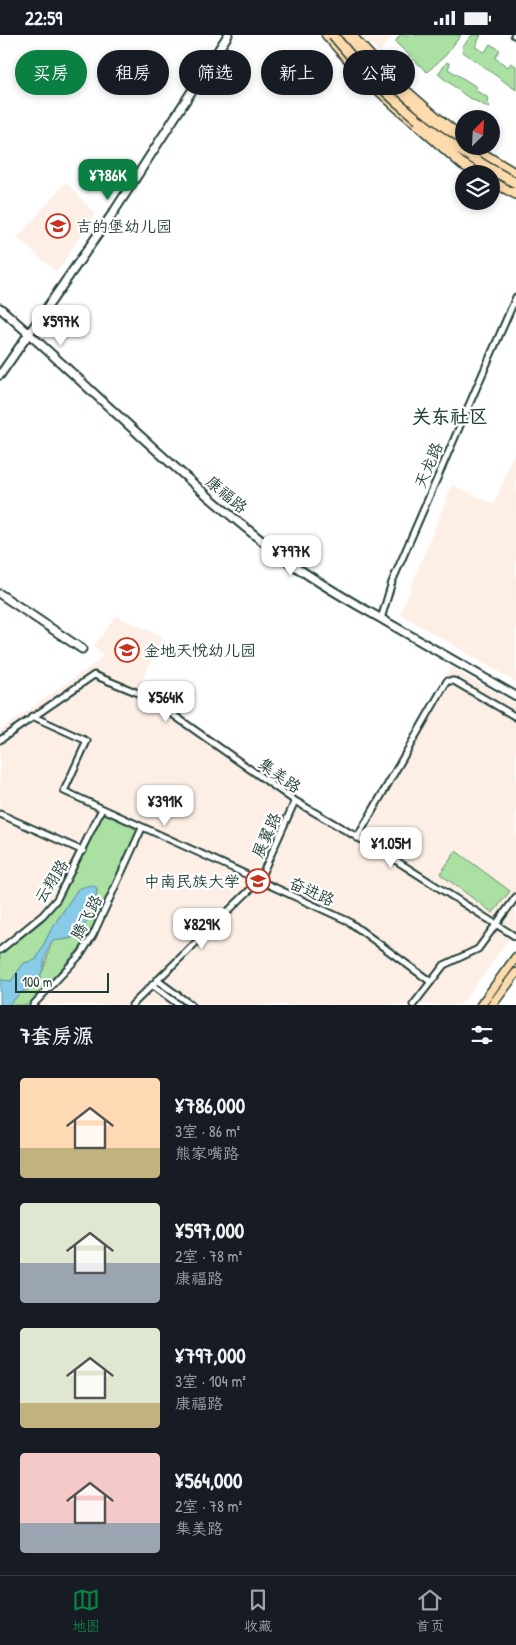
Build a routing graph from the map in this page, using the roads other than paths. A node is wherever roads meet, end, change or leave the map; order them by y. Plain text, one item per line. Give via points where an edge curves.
1 (228, 35) edge
2 (326, 35) edge
3 (333, 35) edge
4 (345, 35) edge
5 (352, 35) edge
6 (347, 50) edge
7 (390, 95) joint
8 (455, 131) edge
9 (455, 137) edge
10 (485, 155) edge
11 (492, 155) edge
12 (464, 165) edge
13 (474, 165) edge
14 (516, 169) edge
15 (516, 173) edge
16 (500, 181) edge
17 (516, 183) edge
18 (500, 186) edge
19 (516, 189) edge
20 (516, 194) edge
21 (516, 297) edge
22 (0, 307) edge
23 (29, 332) junction
24 (0, 375) edge
25 (0, 594) edge
26 (381, 619) junction
27 (82, 649) dead end
28 (516, 696) edge
29 (32, 716) junction
30 (516, 717) edge
31 (0, 739) edge
32 (295, 801) junction
33 (102, 809) junction
34 (0, 814) edge
35 (142, 828) junction
36 (357, 838) junction
37 (83, 851) junction
38 (259, 881) junction
39 (516, 897) edge
40 (496, 924) junction
41 (516, 937) edge
42 (0, 950) edge
43 (516, 957) edge
44 (516, 973) edge
45 (158, 980) junction
46 (431, 982) junction
47 (152, 985) junction
48 (33, 1005) edge
49 (132, 1005) edge
50 (179, 1005) edge
51 (191, 1005) edge
52 (413, 1005) edge
53 (480, 1005) edge
54 (492, 1005) edge

1 - 23 street via 114,210
2 - 4 main road via 333,39
2 - 13 main road via 393,106
3 - 6 highway, bridge
4 - 9 highway via 388,82
5 - 8 main road via 386,72
7 - 12 highway, bridge via 431,139
7 - 17 highway, bridge via 425,125 490,170
10 - 15 highway
11 - 14 main road
16 - 19 main road
18 - 20 highway
21 - 26 street, 天龙路 via 392,583
22 - 23 street, 康福路
23 - 24 street
23 - 26 street, 康福路 via 161,456 235,520 290,563
25 - 27 street
26 - 28 street, 康福路
29 - 31 street
29 - 32 street, 集美路 via 94,675 148,697
29 - 33 street, 奋进路 via 87,741 64,791
30 - 36 street via 454,681 446,681
32 - 36 street, 集美路
32 - 38 street, 展翼路
33 - 35 street, 奋进路
33 - 37 street, 云翔路
34 - 37 street
35 - 38 street, 奋进路
35 - 48 street, 腾飞路 via 93,935 81,954
36 - 40 street, 集美路
37 - 42 street, 云翔路 via 49,910
38 - 45 street, 展翼路
38 - 46 street, 奋进路 via 356,926
39 - 40 street
40 - 41 street, 集美路
40 - 46 street via 478,949 444,965
43 - 53 main road
44 - 54 main road
45 - 47 street, 展翼路
45 - 51 street
46 - 52 street
47 - 49 street, 展翼路
47 - 50 street

